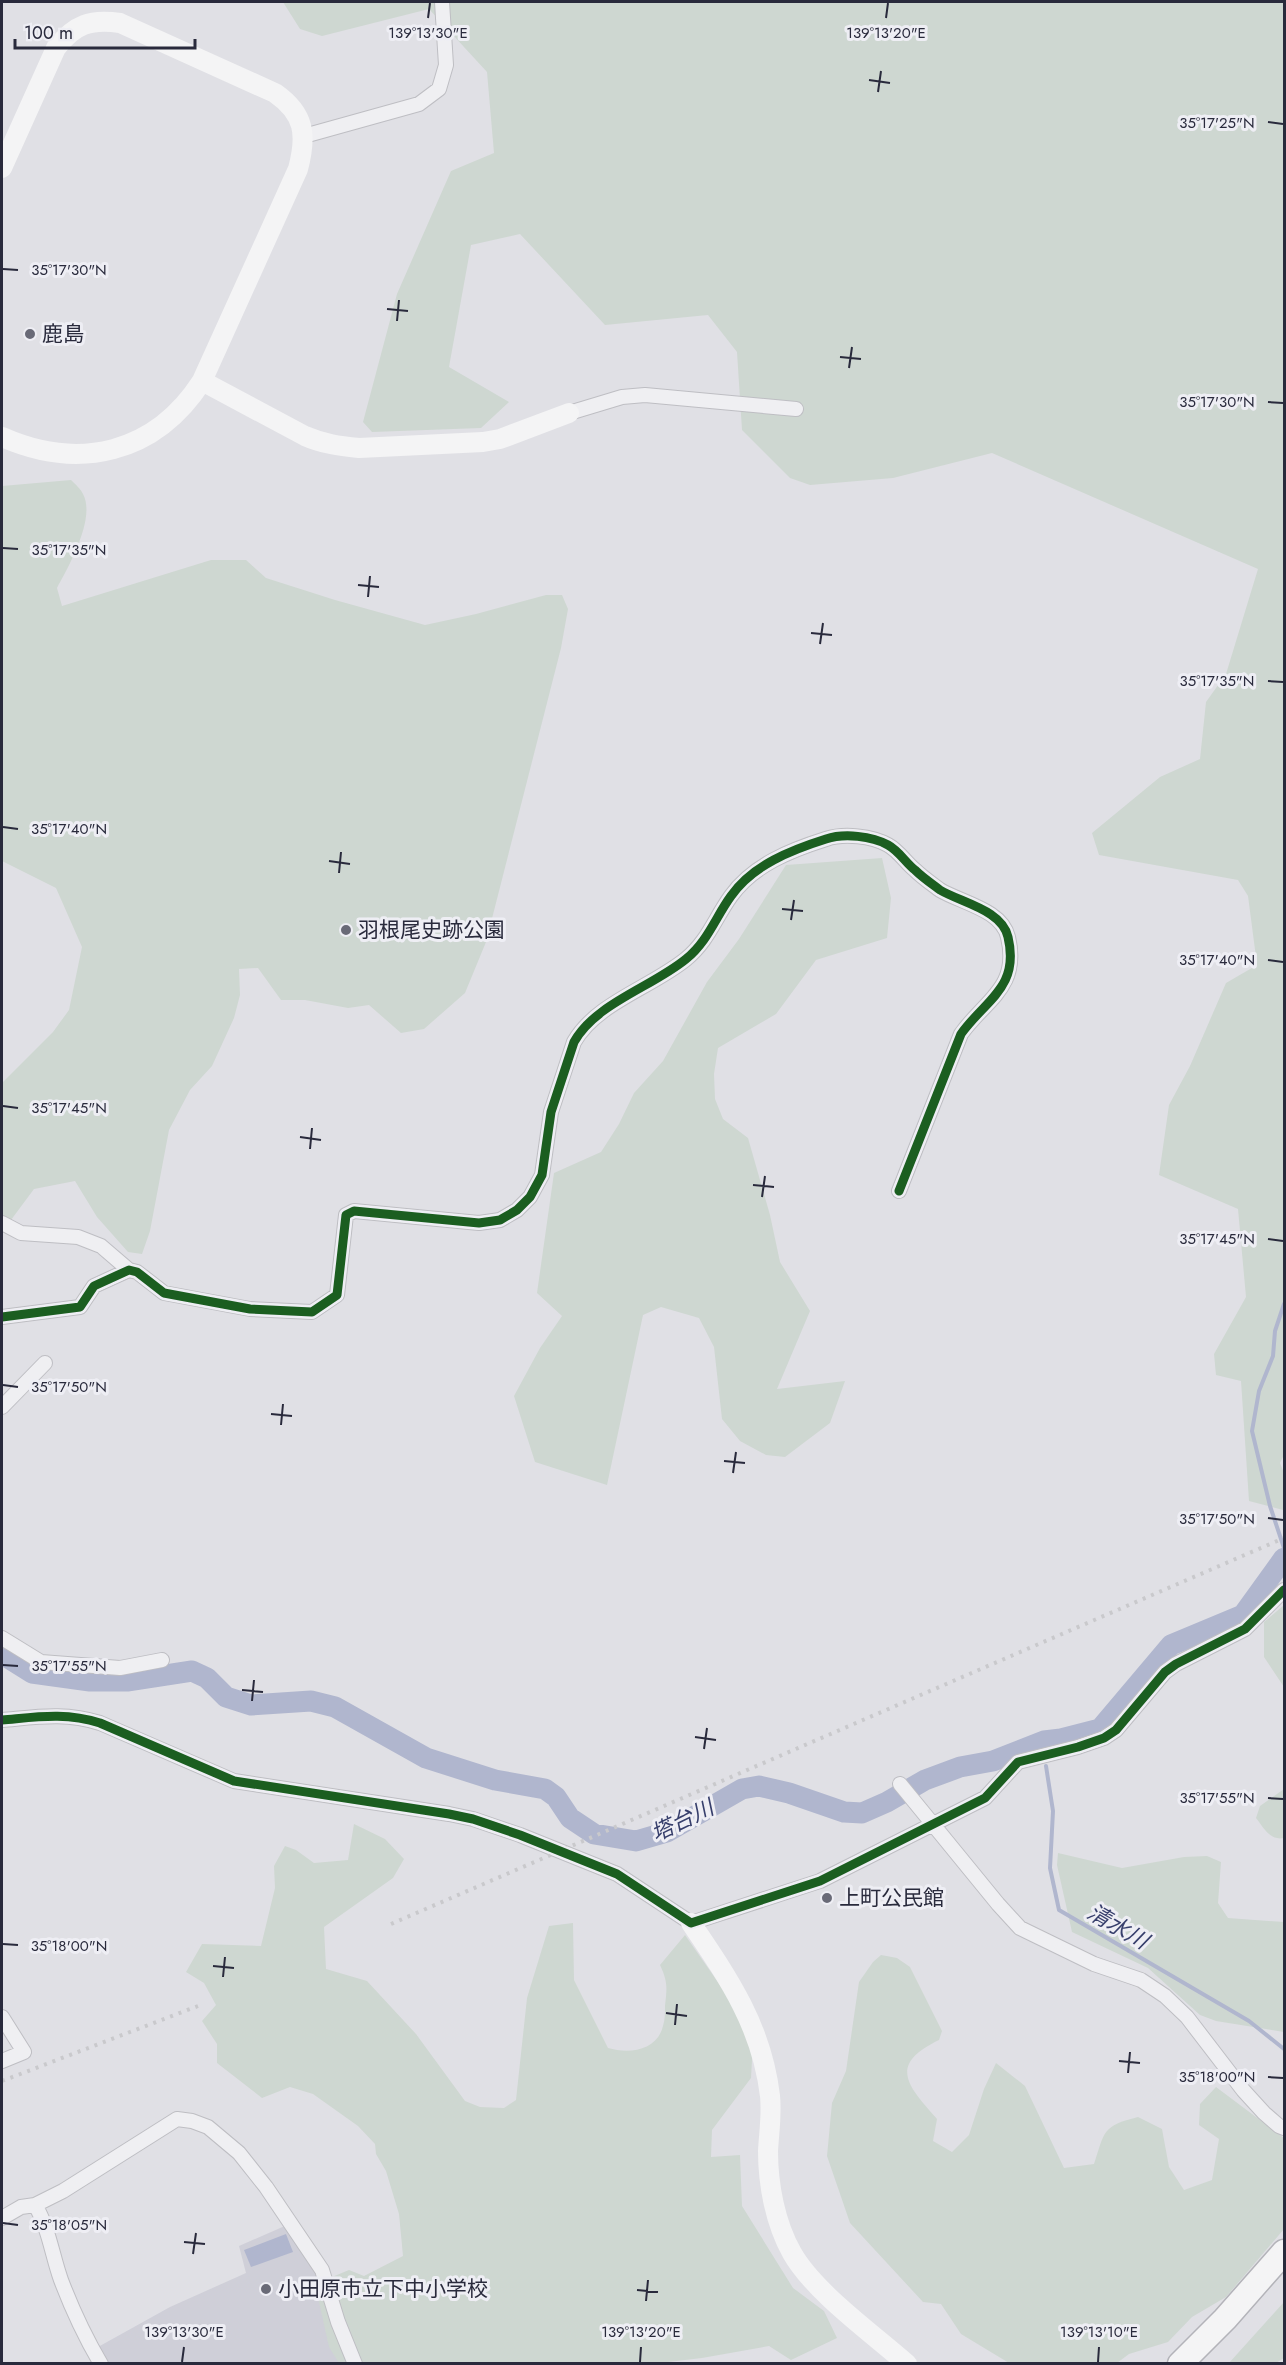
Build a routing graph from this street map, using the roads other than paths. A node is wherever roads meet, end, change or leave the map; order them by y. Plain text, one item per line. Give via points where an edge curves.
1 (442, 2) edge
2 (304, 136) junction
3 (2, 168) edge
4 (202, 381) junction
5 (796, 409) dead end
6 (569, 413) joint
7 (2, 437) edge
8 (899, 1191) dead end
9 (2, 1223) edge
10 (129, 1270) junction
11 (2, 1317) edge
12 (45, 1364) dead end
13 (2, 1407) edge
14 (1284, 1590) edge
15 (2, 1638) edge
16 (162, 1660) dead end
17 (2, 1720) edge
18 (900, 1784) dead end
19 (931, 1824) junction
20 (692, 1923) junction
21 (2, 2017) edge
22 (2, 2061) edge
23 (1284, 2128) edge
24 (35, 2205) junction
25 (2, 2218) edge
26 (1284, 2252) edge
27 (1284, 2277) edge
28 (101, 2364) edge
29 (355, 2364) edge
30 (907, 2364) edge
31 (1180, 2364) edge
32 (1204, 2364) edge

1 - 2 street via 446,65 439,89 419,104
2 - 3 street via 295,110 275,93 120,23 102,21 83,24 67,34 56,48
2 - 4 street via 298,169
4 - 6 street via 321,443 359,448 483,442
4 - 7 street via 190,400 166,422 118,448 73,455 48,453
5 - 6 street via 645,396 614,399
8 - 10 street via 961,1034 1005,983 1008,936 1004,925 994,917 940,890 890,846 844,835 768,862 749,876 731,896 711,932 688,957 659,979 599,1013 584,1027 574,1042 551,1112 542,1175 530,1197 517,1210 500,1220 479,1223 354,1211 346,1215 337,1295 312,1312 250,1309 164,1293
9 - 10 street via 21,1233 78,1237 101,1246
10 - 11 street via 94,1286 80,1307
12 - 13 street
14 - 19 street via 1245,1629 1165,1672 1111,1734 1018,1762 985,1798
15 - 16 street via 41,1662 120,1668
17 - 20 street via 63,1714 83,1718 234,1781 472,1819 617,1874
18 - 19 street
19 - 20 street via 820,1881
19 - 23 street via 1020,1928 1094,1964 1141,1980 1165,1996 1187,2017 1243,2090
20 - 30 street via 744,2005 761,2050 770,2097 770,2173 785,2239 817,2285
21 - 22 street via 24,2052
24 - 25 street via 21,2207
24 - 28 street via 74,2312
24 - 29 street via 177,2119 208,2127 244,2160 322,2270
26 - 31 highway
27 - 32 highway

